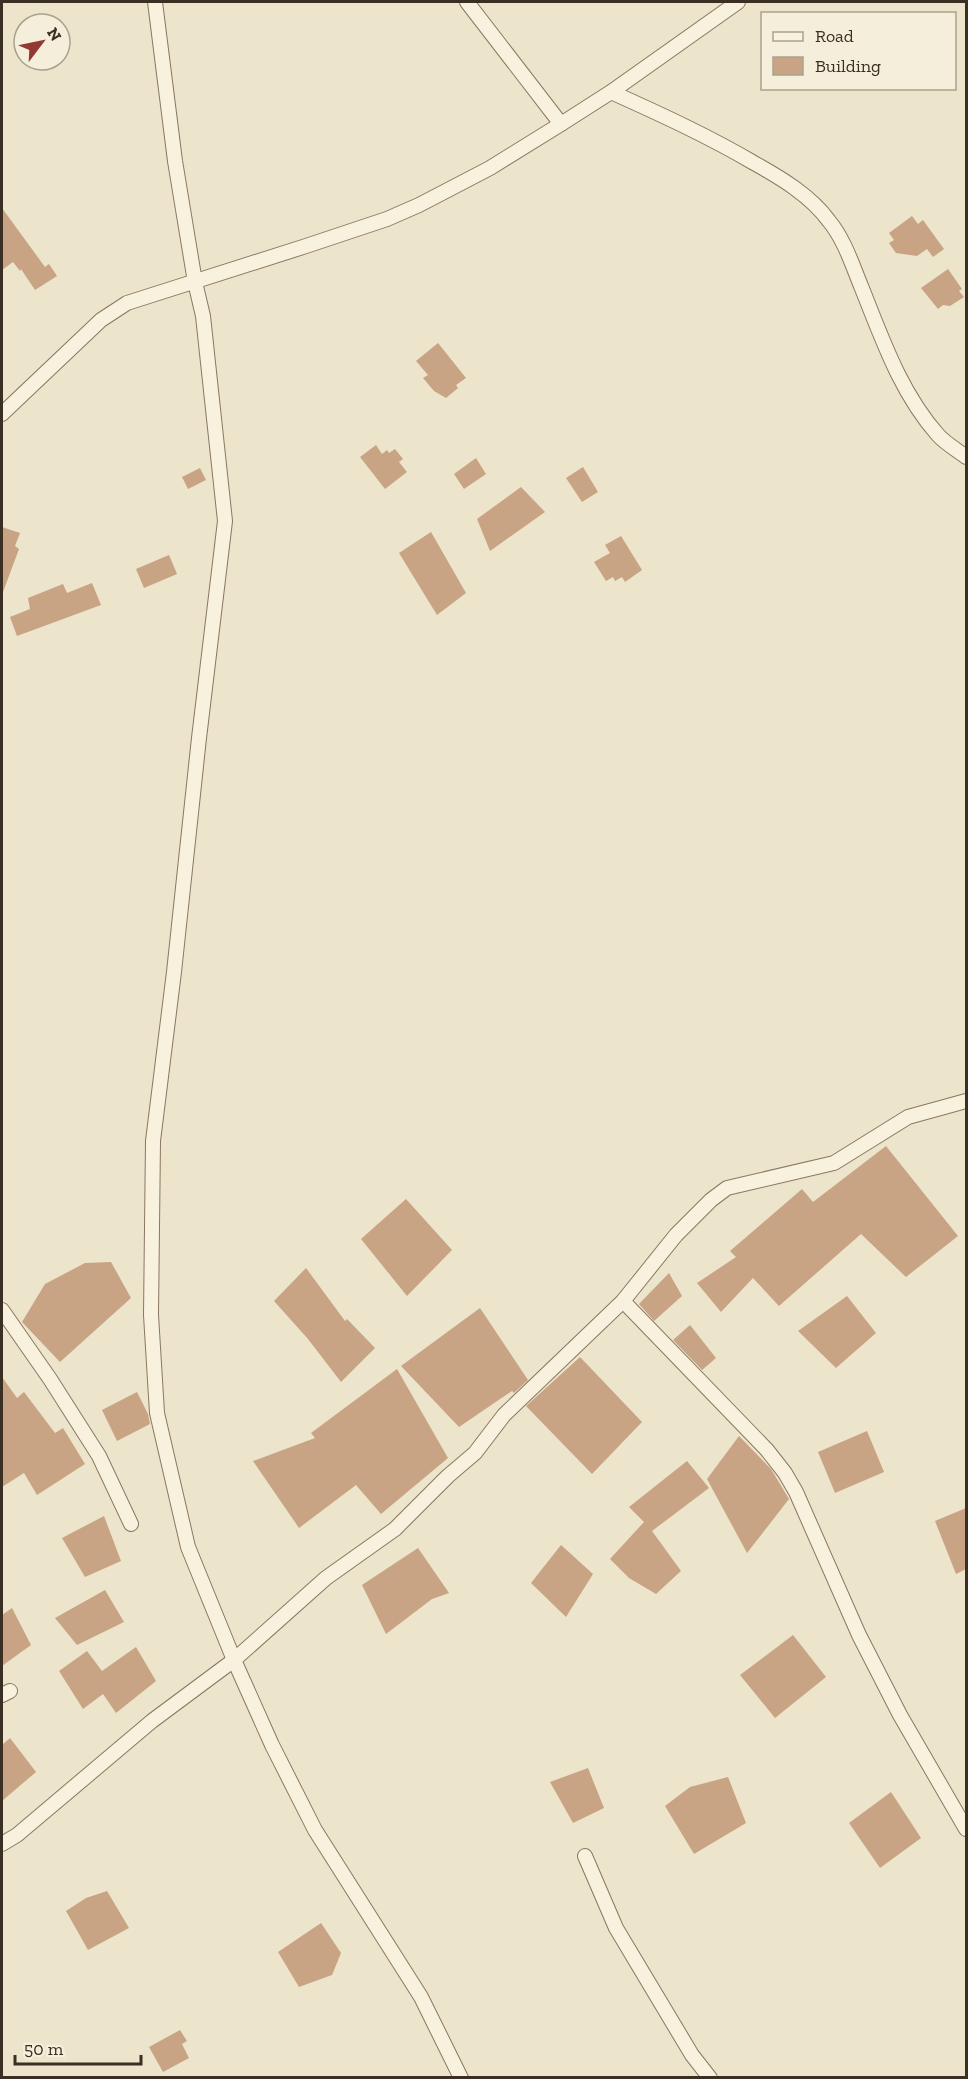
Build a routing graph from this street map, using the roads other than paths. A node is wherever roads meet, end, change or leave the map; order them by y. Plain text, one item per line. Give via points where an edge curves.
1 (155, 2) edge
2 (467, 2) edge
3 (738, 2) edge
4 (612, 92) junction
5 (561, 124) junction
6 (195, 282) junction
7 (2, 414) edge
8 (966, 457) edge
9 (966, 1101) edge
10 (623, 1301) junction
11 (2, 1310) edge
12 (131, 1524) dead end
13 (234, 1660) junction
14 (966, 1829) edge
15 (2, 1844) edge
16 (585, 1856) dead end
17 (461, 2078) edge
18 (710, 2078) edge

1 - 6 street
2 - 5 street
3 - 4 street
4 - 5 street
4 - 8 street via 677,121 774,175 808,199 830,221 899,378 939,436
5 - 6 street via 490,168 387,219
6 - 7 street via 127,303 100,320
6 - 13 street via 203,316 225,521 153,1141 151,1315 157,1413 188,1547
9 - 10 street via 908,1117 834,1163 727,1188 676,1235
10 - 13 street via 504,1415 475,1453 395,1529 326,1578
10 - 14 street via 785,1473 859,1635
11 - 12 street via 99,1456
13 - 15 street via 152,1721
13 - 17 street via 315,1830 421,1998
16 - 18 street via 616,1928 692,2055

